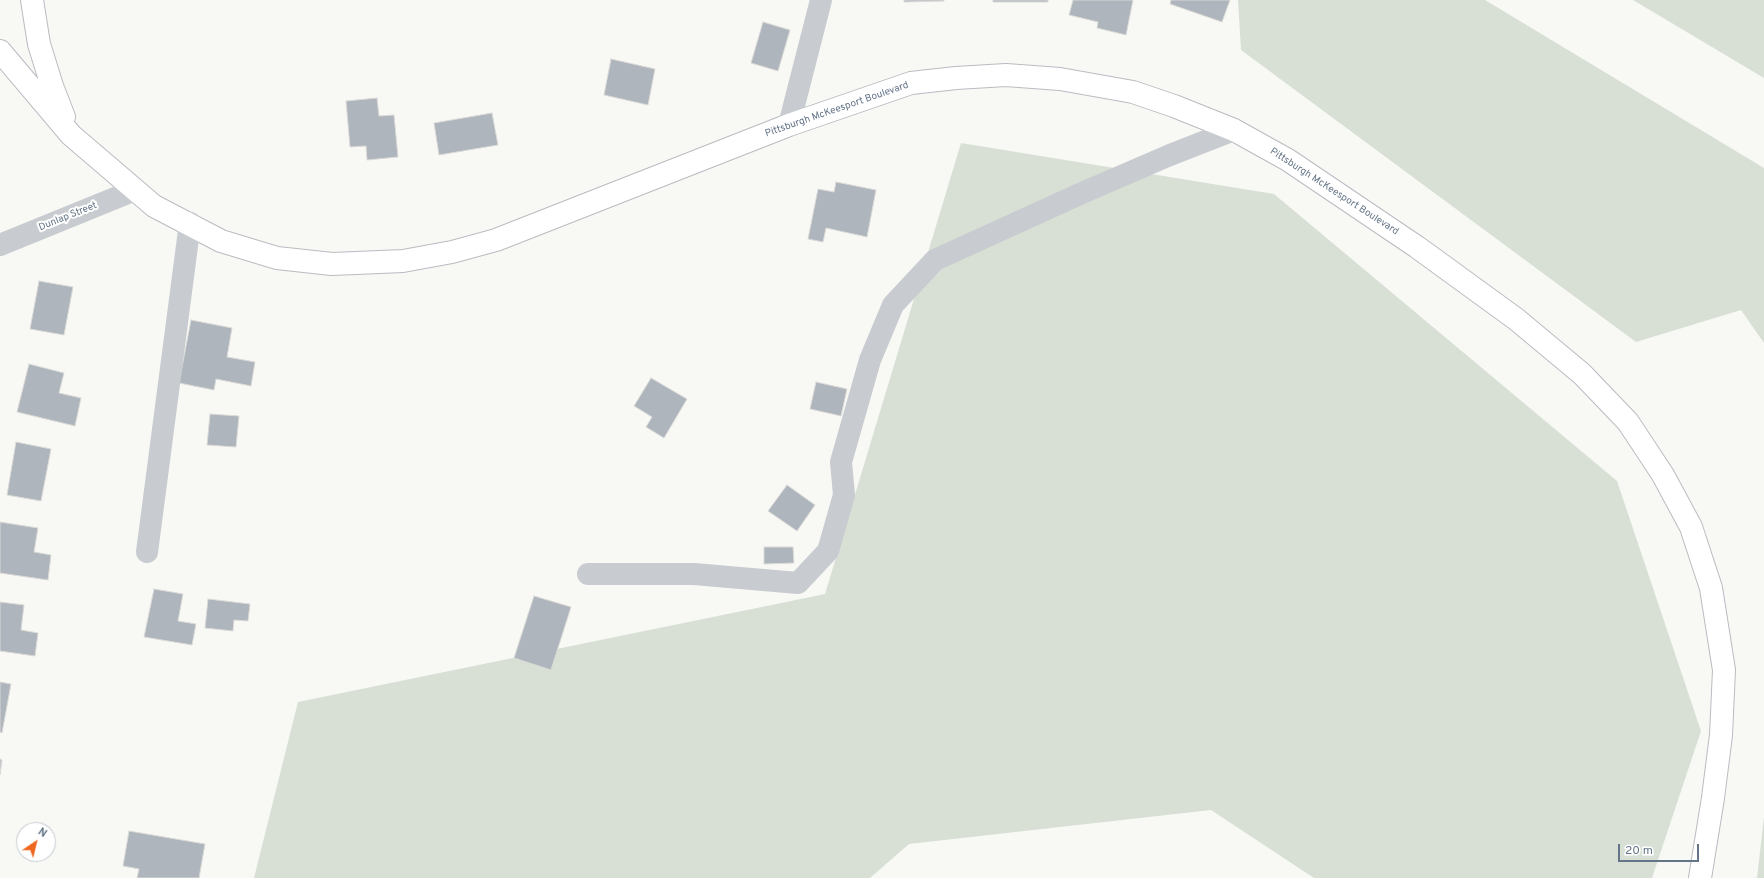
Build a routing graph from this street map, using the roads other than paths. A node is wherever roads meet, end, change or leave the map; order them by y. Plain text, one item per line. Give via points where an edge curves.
1 (32, 0) edge
2 (821, 0) edge
3 (0, 51) edge
4 (789, 125) junction
5 (1234, 130) junction
6 (71, 135) junction
7 (135, 190) junction
8 (190, 223) junction
9 (0, 244) edge
10 (147, 552) dead end
11 (588, 574) dead end
12 (1700, 878) edge

1 - 6 main road, Pittsburgh McKeesport Boulevard via 45,65
2 - 4 street
3 - 6 main road, Pittsburgh McKeesport Boulevard
4 - 5 main road, Pittsburgh McKeesport Boulevard via 911,83 1006,75 1060,78 1133,92
4 - 8 main road, Pittsburgh McKeesport Boulevard via 496,240 452,252 403,261 332,264 277,258 221,241
5 - 11 street via 1082,193 935,260 893,305 865,375 841,462 844,494 828,551 798,583 694,574
5 - 12 main road, Pittsburgh McKeesport Boulevard via 1295,164 1417,247 1516,319 1582,374 1628,422 1663,475 1691,527 1711,588 1724,670 1721,735
6 - 7 main road, Pittsburgh McKeesport Boulevard
7 - 8 main road, Pittsburgh McKeesport Boulevard via 154,206
7 - 9 street, Dunlap Street
8 - 10 street

